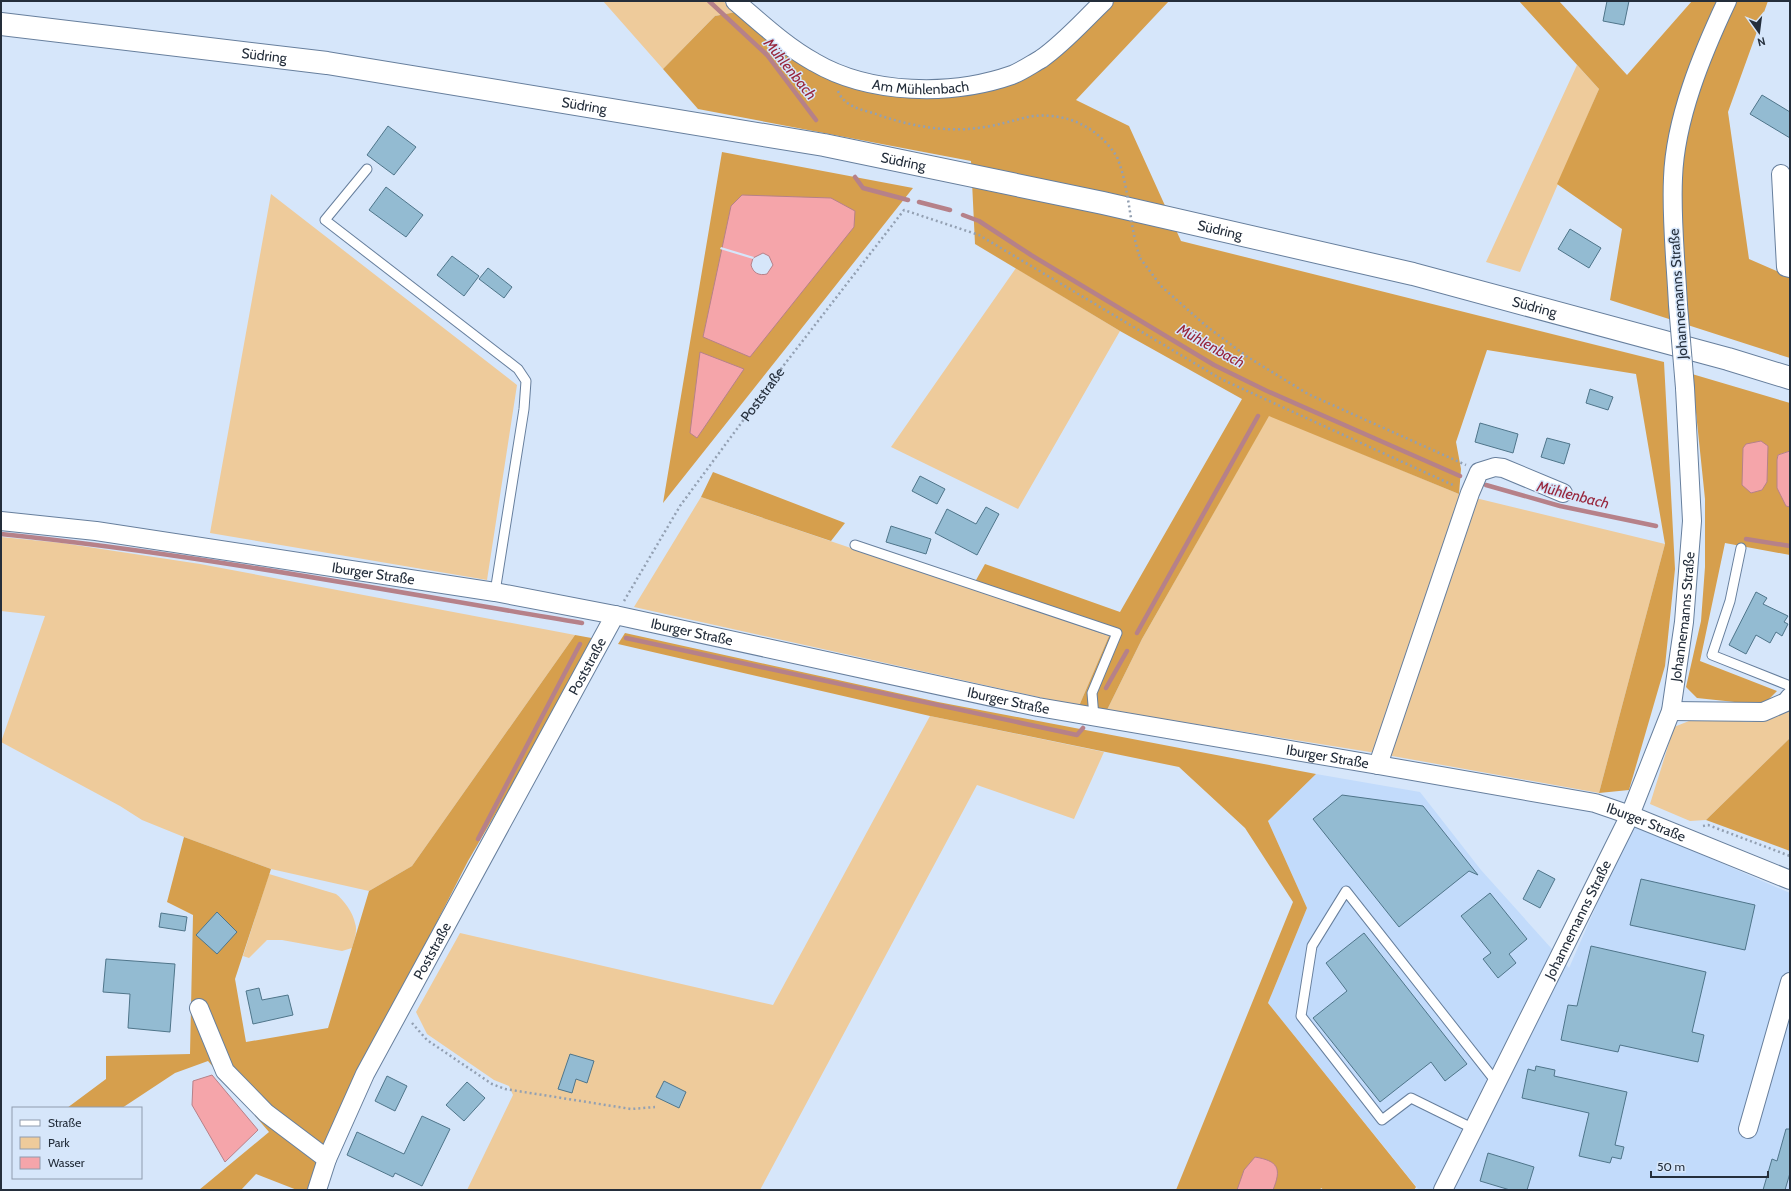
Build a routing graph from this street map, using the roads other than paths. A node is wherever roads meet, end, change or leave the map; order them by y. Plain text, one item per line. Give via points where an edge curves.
1 (735, 1) edge
2 (1104, 1) edge
3 (1727, 1) edge
4 (1, 24) edge
5 (367, 169) dead end
6 (1781, 174) dead end
7 (1790, 268) edge
8 (1790, 378) edge
9 (1563, 493) dead end
10 (1, 521) edge
11 (855, 544) dead end
12 (1740, 548) dead end
13 (495, 592) junction
14 (615, 615) junction
15 (1790, 686) edge
16 (1790, 697) edge
17 (1671, 711) junction
18 (1094, 717) junction
19 (1378, 765) junction
20 (1630, 815) junction
21 (1790, 880) edge
22 (1790, 982) edge
23 (199, 1008) dead end
24 (1497, 1083) junction
25 (1748, 1129) dead end
26 (1474, 1130) junction
27 (327, 1159) junction
28 (316, 1190) edge
29 (1443, 1190) edge

1 - 2 street, Am Mühlenbach via 790,47 815,63 838,73 866,82 907,88 946,89 978,84 1013,74 1042,58
3 - 17 street, Johannemanns Straße, bridge via 1692,89 1679,132 1673,177 1678,305 1692,521 1684,622
4 - 8 main road, Südring via 327,63 824,146 1103,203 1413,274
5 - 13 lane via 325,220 518,370 526,381 524,409
6 - 7 street via 1786,266
9 - 19 street, Iburger Straße via 1503,468 1494,467 1479,472
10 - 13 street, Iburger Straße via 96,531
11 - 18 lane via 1117,632 1092,693
12 - 15 lane via 1730,600 1712,655
13 - 14 street, Iburger Straße
14 - 18 street, Iburger Straße via 1030,706
14 - 27 street, Poststraße via 365,1074
16 - 17 street via 1786,702 1763,712
17 - 20 street, Johannemanns Straße
18 - 19 street, Iburger Straße
19 - 20 street, Iburger Straße via 1595,803
20 - 21 street, Iburger Straße
20 - 24 street, Johannemanns Straße
22 - 25 street
23 - 27 street via 225,1072 266,1113
24 - 26 street, Johannemanns Straße
24 - 26 lane via 1346,891 1312,946 1301,1016 1382,1120 1411,1098
26 - 29 street, Johannemanns Straße
27 - 28 street, Poststraße

